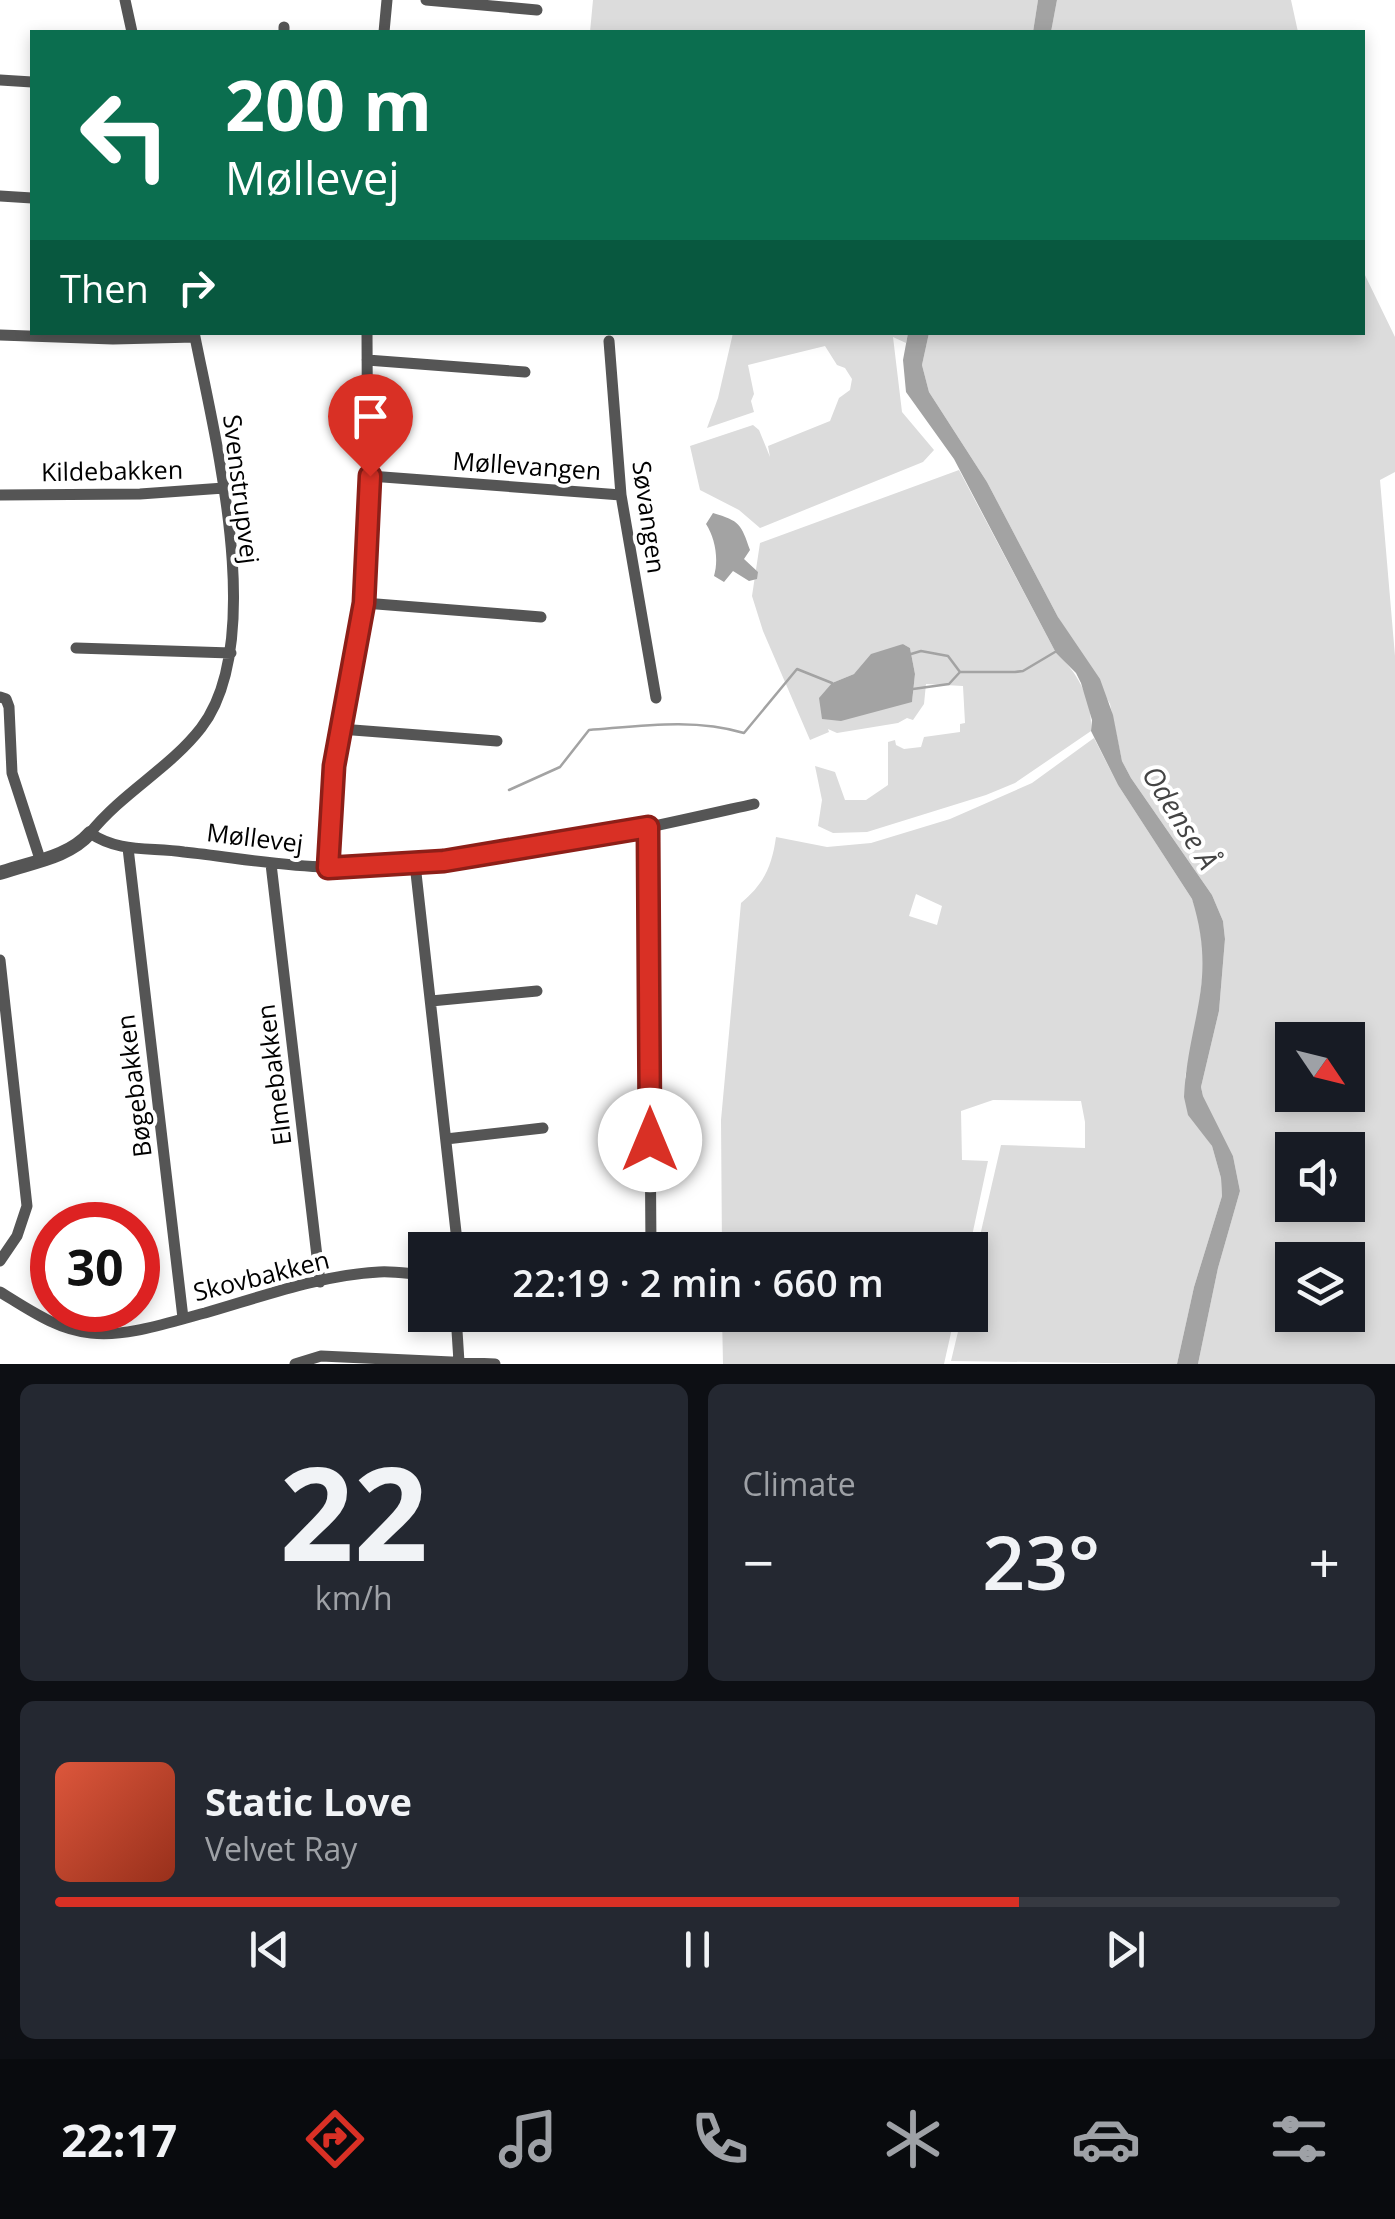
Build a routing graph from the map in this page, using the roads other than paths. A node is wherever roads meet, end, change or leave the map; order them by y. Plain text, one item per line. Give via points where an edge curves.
1 (125, 0) edge
2 (387, 0) edge
3 (426, 0) edge
4 (537, 10) dead end
5 (132, 30) edge
6 (384, 30) edge
7 (0, 80) edge
8 (30, 82) edge
9 (0, 196) edge
10 (30, 198) edge
11 (194, 335) edge
12 (366, 335) edge
13 (0, 336) edge
14 (609, 341) dead end
15 (366, 360) junction
16 (526, 372) dead end
17 (370, 476) junction
18 (224, 488) junction
19 (621, 494) junction
20 (0, 495) edge
21 (364, 603) junction
22 (541, 617) dead end
23 (76, 648) dead end
24 (231, 653) junction
25 (0, 698) edge
26 (656, 698) dead end
27 (340, 729) junction
28 (496, 741) dead end
29 (754, 804) dead end
30 (648, 827) junction
31 (90, 832) junction
32 (128, 848) junction
33 (40, 859) junction
34 (272, 864) junction
35 (415, 864) junction
36 (328, 868) junction
37 (0, 872) edge
38 (0, 960) edge
39 (537, 990) dead end
40 (430, 1002) junction
41 (543, 1128) dead end
42 (446, 1138) junction
43 (456, 1232) edge
44 (651, 1232) edge
45 (0, 1261) edge
46 (408, 1274) edge
47 (320, 1282) junction
48 (0, 1292) edge
49 (183, 1318) junction
50 (457, 1332) edge
51 (459, 1362) edge
52 (295, 1364) edge
53 (495, 1364) edge

1 - 5 street
2 - 6 street
3 - 4 street
7 - 8 street
9 - 10 street
11 - 13 street
11 - 18 street, Svenstrupvej
12 - 15 street
14 - 19 street, Søvangen
15 - 16 street
15 - 17 street
17 - 19 street, Møllevangen
17 - 21 street
18 - 20 street, Kildebakken
18 - 24 street, Svenstrupvej
19 - 26 street, Søvangen
21 - 22 street
21 - 27 street
23 - 24 street
24 - 31 street, Svenstrupvej via 204,725
25 - 33 street via 10,708 12,773
27 - 28 street
27 - 36 street
29 - 30 street, Møllevej
30 - 35 street, Møllevej
30 - 44 street
31 - 32 street, Møllevej
31 - 33 street via 79,846
32 - 34 street, Møllevej
32 - 49 street, Bøgebakken
33 - 37 street
34 - 36 street, Møllevej
34 - 47 street, Elmebakken
35 - 36 street, Møllevej
35 - 40 street
38 - 45 street via 26,1206
39 - 40 street
40 - 42 street
41 - 42 street
42 - 43 street
46 - 47 street, Skovbakken
47 - 49 street, Skovbakken
48 - 49 street, Skovbakken via 42,1318 90,1333
50 - 51 street
51 - 52 street via 321,1356
51 - 53 street

